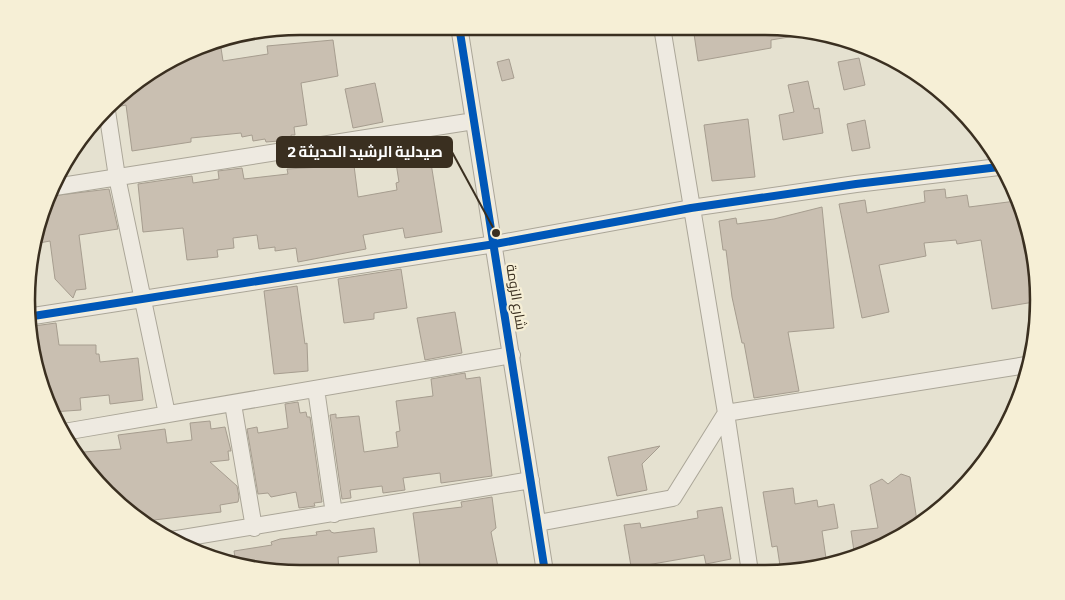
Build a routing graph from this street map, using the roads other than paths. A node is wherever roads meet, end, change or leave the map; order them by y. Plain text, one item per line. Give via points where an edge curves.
1 (460, 35) edge
2 (663, 35) edge
3 (108, 118) edge
4 (474, 121) junction
5 (994, 169) edge
6 (118, 177) junction
7 (61, 186) edge
8 (690, 208) junction
9 (495, 244) junction
10 (142, 300) junction
11 (36, 316) edge
12 (512, 355) junction
13 (1022, 366) edge
14 (316, 389) junction
15 (233, 404) junction
16 (726, 412) junction
17 (167, 414) junction
18 (70, 431) edge
19 (531, 480) junction
20 (334, 514) junction
21 (538, 524) junction
22 (254, 528) junction
23 (188, 540) edge
24 (544, 565) edge
25 (749, 565) edge

1 - 4 street, شارع الزومة
2 - 8 street
3 - 6 street
4 - 6 street
4 - 9 street, شارع الزومة
5 - 8 street
6 - 7 street
6 - 10 street
8 - 9 street
8 - 16 street
9 - 10 street
9 - 12 street, شارع الزومة
10 - 11 street
10 - 17 street
12 - 14 street
12 - 19 street, شارع الزومة
13 - 16 street
14 - 15 street
14 - 20 street
15 - 17 street
15 - 22 street
16 - 21 street via 674,498
16 - 25 street
17 - 18 street
19 - 20 street
19 - 21 street, شارع الزومة
20 - 22 street
21 - 24 street, شارع الزومة
22 - 23 street

